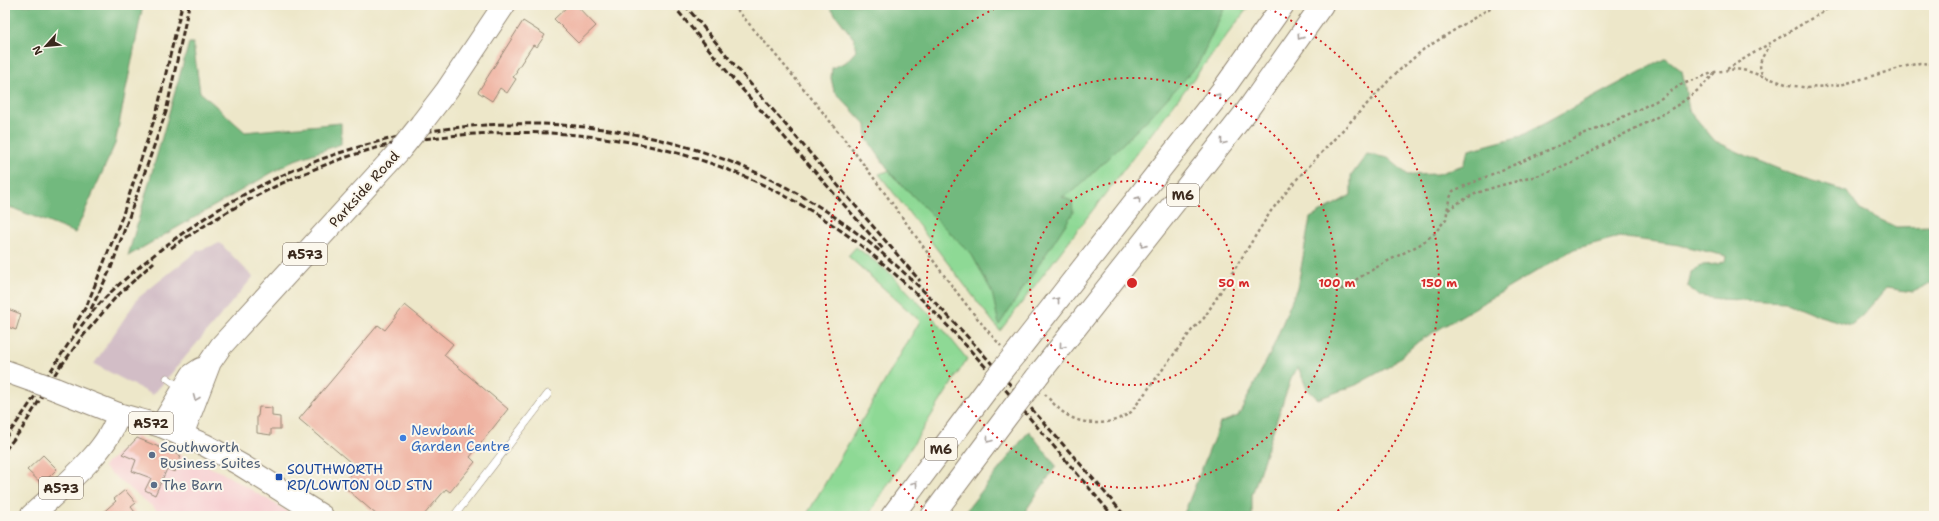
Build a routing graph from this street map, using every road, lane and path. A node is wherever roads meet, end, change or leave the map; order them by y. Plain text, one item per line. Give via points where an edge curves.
1 (504, 5) edge
2 (1283, 5) edge
3 (1322, 5) edge
4 (1834, 5) edge
5 (1771, 44) junction
6 (1934, 64) edge
7 (1725, 70) junction
8 (1715, 72) junction
9 (1763, 75) junction
10 (1448, 210) junction
11 (1335, 291) dead end
12 (210, 362) junction
13 (5, 371) edge
14 (548, 394) dead end
15 (111, 411) junction
16 (160, 426) junction
17 (182, 435) junction
18 (31, 516) edge
19 (322, 516) edge
20 (454, 516) edge
21 (892, 516) edge
22 (932, 516) edge

1 - 12 main road, Parkside Road / A573, bridge via 447,90 401,149 221,346
21 -> 2 main road, M6, bridge via 991,384 1224,88
3 -> 22 main road, M6, bridge via 1246,112 1012,408
4 - 5 path
5 - 7 path
5 - 9 path via 1760,65
6 - 9 path via 1920,63 1844,84 1808,88 1789,85
7 - 8 path
7 - 9 path via 1736,69
8 - 10 path via 1695,93 1578,160 1512,184 1472,194
8 - 10 path via 1680,85 1660,99 1604,126 1453,191
10 - 11 path via 1446,219 1434,234 1419,246 1382,264 1348,287
12 - 16 main road, Parkside Road / A573 via 175,384
12 -> 17 main road, Parkside Road / A573
13 - 15 main road, A572
14 - 20 lane
15 - 16 main road, A572
15 - 18 main road, A573 via 90,460
16 - 17 main road, A572
17 - 19 main road, A572 via 241,464

